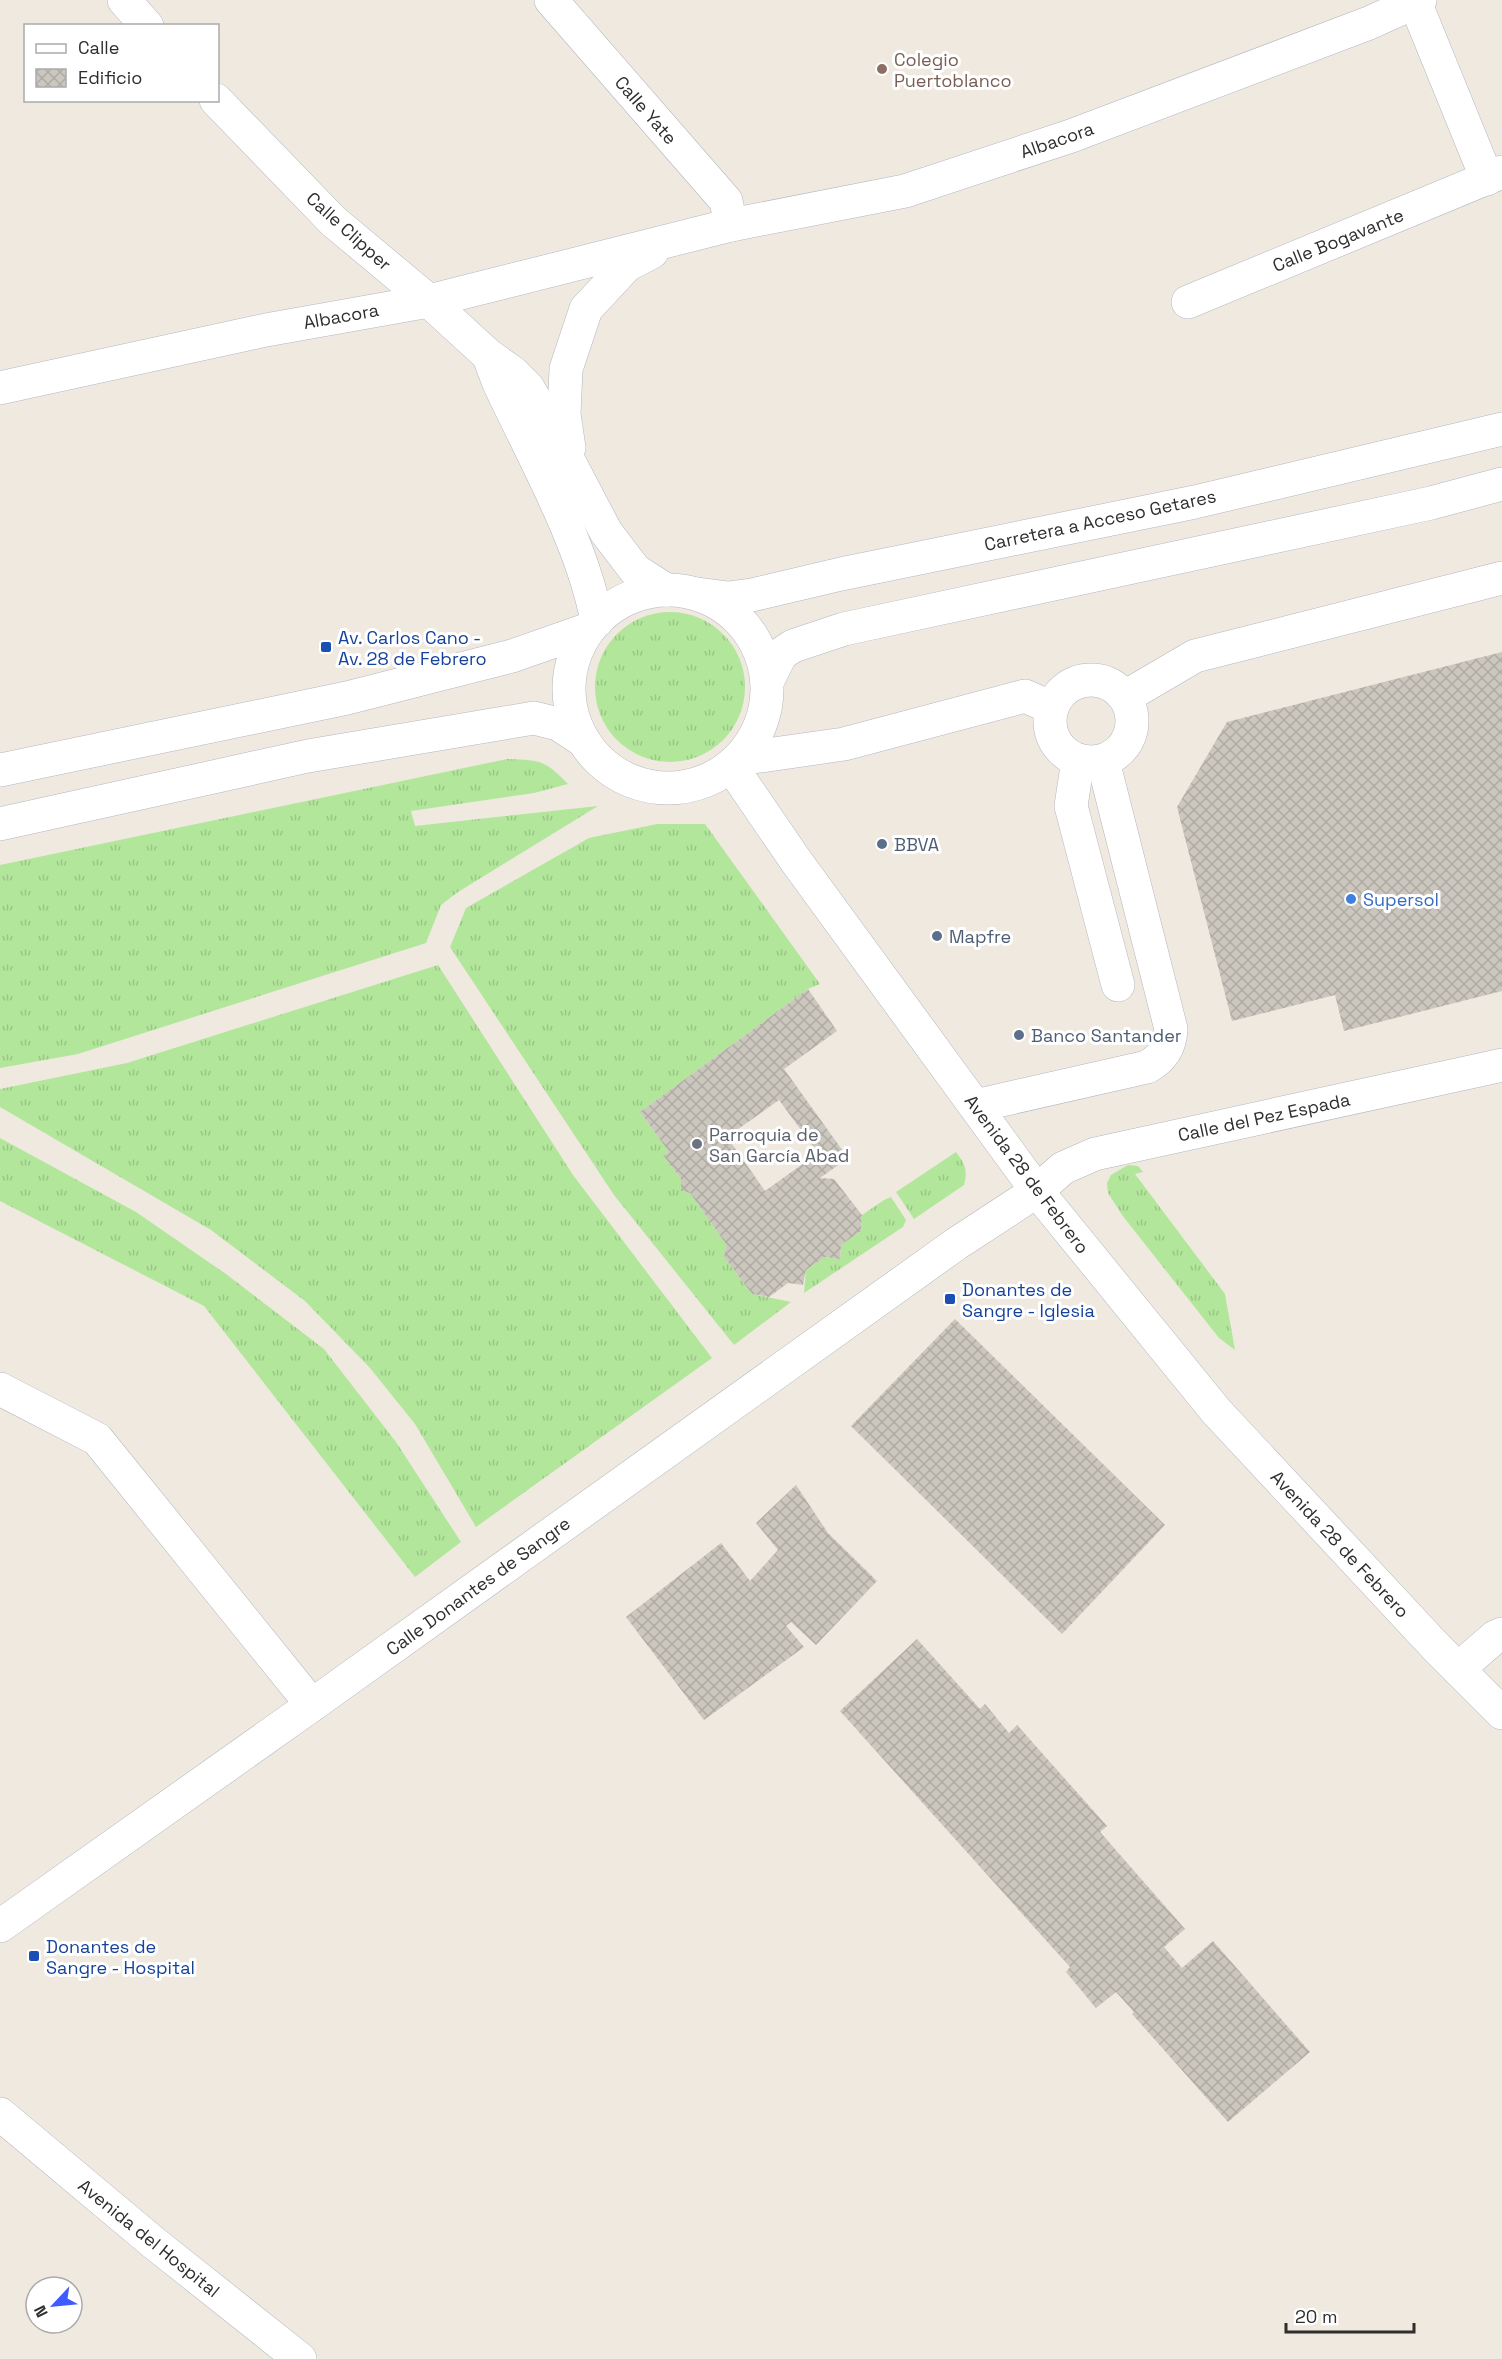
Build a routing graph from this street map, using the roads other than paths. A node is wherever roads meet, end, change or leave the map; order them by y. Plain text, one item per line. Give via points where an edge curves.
1 (124, 0) edge
2 (551, 0) edge
3 (1417, 1) edge
4 (1365, 11) edge
5 (145, 24) edge
6 (218, 102) edge
7 (1495, 176) edge
8 (731, 225) junction
9 (680, 237) junction
10 (429, 301) junction
11 (1188, 302) dead end
12 (488, 355) junction
13 (0, 388) edge
14 (1502, 429) edge
15 (574, 473) junction
16 (1502, 484) edge
17 (1502, 578) edge
18 (681, 592) junction
19 (593, 625) junction
20 (767, 682) junction
21 (1125, 697) junction
22 (1052, 708) junction
23 (584, 741) junction
24 (1091, 760) junction
25 (735, 763) junction
26 (0, 770) edge
27 (0, 825) edge
28 (1118, 985) dead end
29 (1502, 1065) edge
30 (975, 1106) junction
31 (1036, 1191) junction
32 (0, 1389) edge
33 (1502, 1634) edge
34 (1458, 1669) junction
35 (312, 1705) junction
36 (1502, 1713) edge
37 (0, 1926) edge
38 (0, 2114) edge
39 (300, 2359) edge

1 - 5 street
2 - 8 street, Calle Yate via 726,201
3 - 4 street, Albacora
3 - 7 street, Calle Bogavante
4 - 8 street, Albacora via 1071,136 904,191
6 - 10 street, Calle Clipper via 333,221
7 - 11 street, Calle Bogavante
8 - 9 street, Albacora
9 - 10 street, Albacora
9 - 15 street, Albacora via 627,265 586,309 566,369 564,414
10 - 12 street, Calle Clipper
10 - 13 street, Albacora via 266,330
12 - 15 street, Calle Clipper via 528,388
12 - 19 street, Calle Clipper via 580,561 592,598
14 - 18 street, Carretera a Acceso Getares via 1195,502 752,595 728,598
15 - 18 street, Calle Clipper via 606,532 634,570
16 - 20 street via 1431,503 844,629 793,646 781,654
17 - 21 street via 1195,656
18 - 19 street via 649,591 627,598
18 - 20 street via 718,603 738,618 763,658
19 - 23 street via 577,649 570,672 574,719
19 - 26 street via 513,656 347,698
20 - 25 street via 766,706 759,729
21 - 22 street via 1105,681 1085,680 1067,687
21 - 24 street via 1133,722 1125,746
22 - 24 street via 1054,739 1066,754
22 - 25 street via 1025,696 844,744
23 - 25 street via 611,769 640,784 663,788 710,779
23 - 27 street via 558,724 534,717 308,756
24 - 28 street via 1071,806
24 - 30 street via 1171,1029 1170,1041 1158,1061 1148,1067
25 - 30 street, Avenida 28 de Febrero via 796,861
29 - 31 street, Calle del Pez Espada via 1095,1154 1063,1168
30 - 31 street, Avenida 28 de Febrero
31 - 34 street, Avenida 28 de Febrero via 1216,1411
31 - 35 street, Calle Donantes de Sangre via 956,1244
32 - 35 street via 97,1439
33 - 34 street
34 - 36 street, Avenida 28 de Febrero
35 - 37 street, Calle Donantes de Sangre
38 - 39 street, Avenida del Hospital

